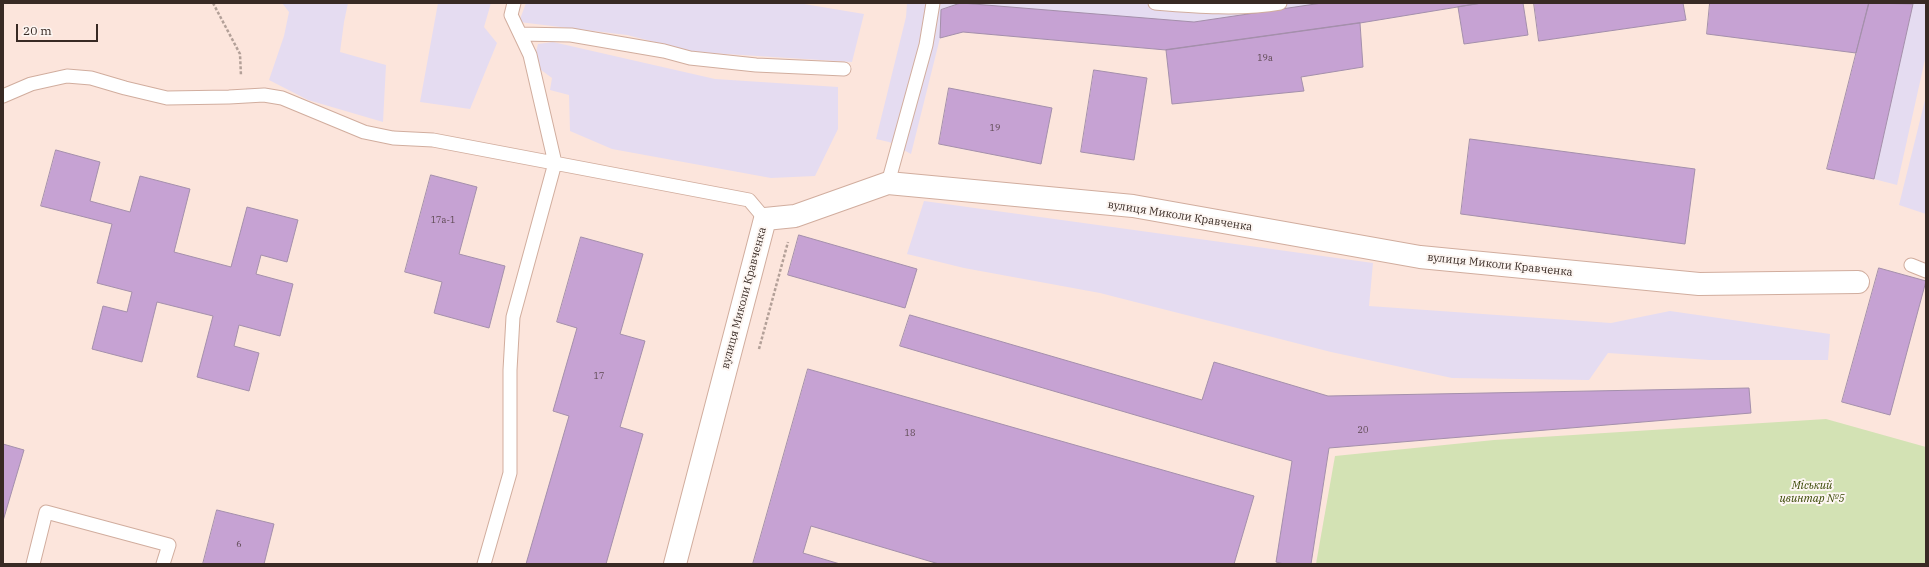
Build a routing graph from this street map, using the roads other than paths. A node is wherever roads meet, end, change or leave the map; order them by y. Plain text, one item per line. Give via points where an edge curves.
1 (514, 3) edge
2 (933, 3) edge
3 (1155, 3) edge
4 (1280, 3) edge
5 (520, 34) junction
6 (844, 69) dead end
7 (3, 96) edge
8 (555, 163) junction
9 (888, 183) junction
10 (765, 219) junction
11 (1911, 266) dead end
12 (1926, 271) edge
13 (1858, 282) dead end
14 (33, 564) edge
15 (164, 564) edge
16 (484, 564) edge
17 (675, 564) edge

1 - 5 lane via 511,15
2 - 9 lane via 926,45
3 - 4 lane via 1188,6
5 - 6 lane via 571,35 690,58 756,65
5 - 8 lane via 530,55
7 - 8 lane via 31,84 67,76 91,78 168,98 264,94 282,98 364,132 393,138 433,140
8 - 10 lane via 749,200
8 - 16 lane via 513,317 510,472
9 - 10 street, вулиця Миколи Кравченка via 795,216
9 - 13 street, вулиця Миколи Кравченка via 1133,206 1420,257 1699,284
10 - 17 street, вулиця Миколи Кравченка
11 - 12 lane
14 - 15 lane via 46,512 168,545

